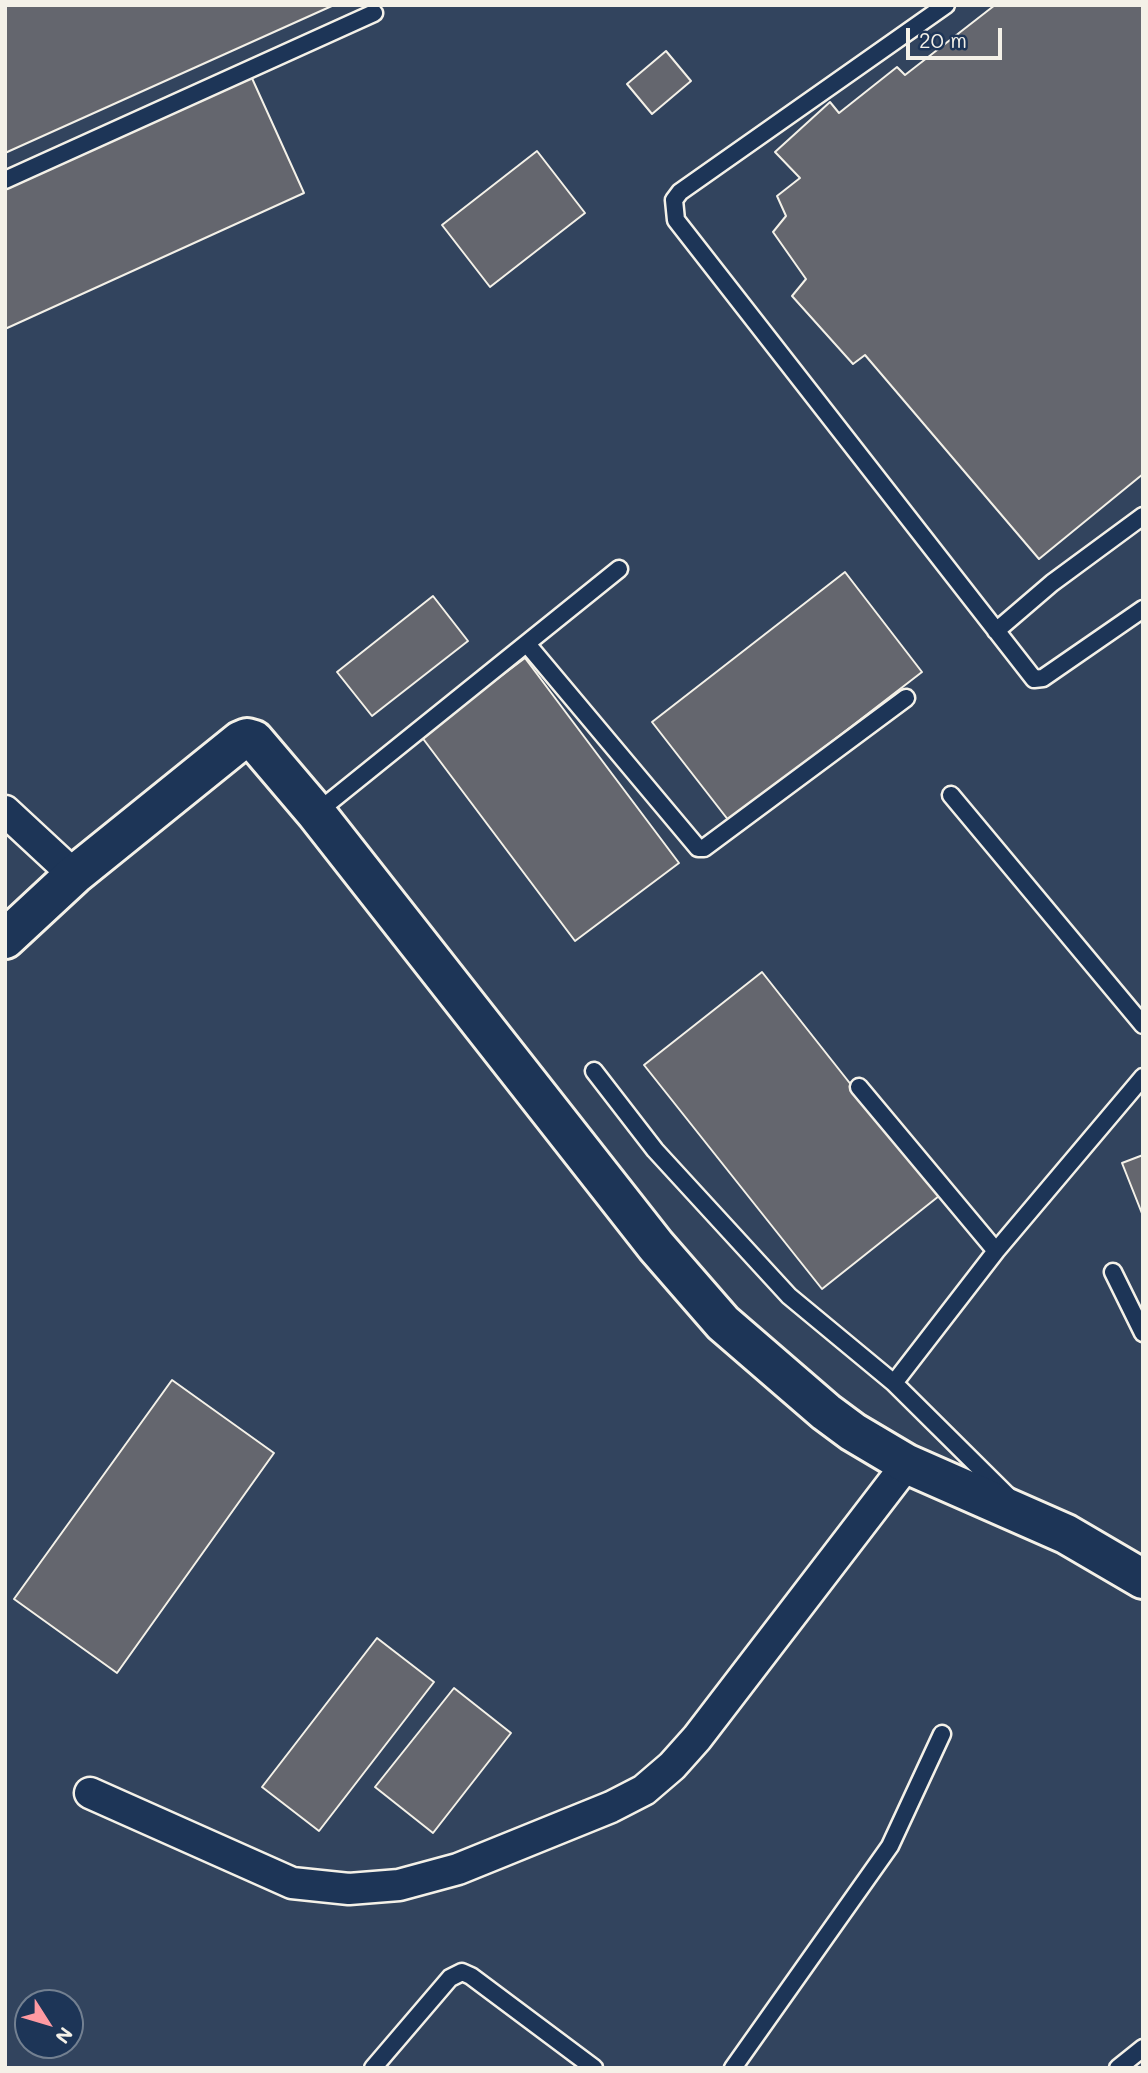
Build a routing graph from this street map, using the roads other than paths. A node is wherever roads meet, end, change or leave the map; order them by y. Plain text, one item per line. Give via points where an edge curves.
1 (946, 5) edge
2 (374, 13) dead end
3 (5, 180) edge
4 (1143, 516) edge
5 (619, 569) dead end
6 (1143, 609) edge
7 (996, 631) junction
8 (527, 644) junction
9 (906, 698) dead end
10 (951, 795) dead end
11 (5, 811) edge
12 (316, 813) junction
13 (74, 875) junction
14 (5, 939) edge
15 (1143, 1026) edge
16 (594, 1071) dead end
17 (1143, 1077) edge
18 (859, 1087) dead end
19 (996, 1251) junction
20 (1113, 1272) dead end
21 (1143, 1333) edge
22 (894, 1383) junction
23 (907, 1464) junction
24 (1029, 1517) junction
25 (1143, 1579) edge
26 (942, 1734) dead end
27 (90, 1793) dead end
28 (1143, 2048) edge
29 (373, 2068) edge
30 (594, 2068) edge
31 (733, 2068) edge
32 (1118, 2068) edge

1 - 7 lane via 674,200 676,220
2 - 3 lane
4 - 7 lane
5 - 8 lane
6 - 7 lane via 1043,678 1034,679
8 - 9 lane via 698,848 704,848
8 - 12 lane
10 - 15 lane
11 - 13 street
12 - 13 street via 254,740 247,738
12 - 23 street via 656,1245 723,1323 826,1412
13 - 14 street
16 - 22 lane via 655,1150 789,1296
17 - 19 lane
18 - 19 lane
19 - 22 lane
20 - 21 lane
22 - 24 lane
23 - 24 street
23 - 27 street via 697,1738 644,1790 611,1807 457,1869 399,1885 349,1889 292,1882
24 - 25 street
26 - 31 lane via 890,1846
28 - 32 lane
29 - 30 lane via 450,1978 463,1972

